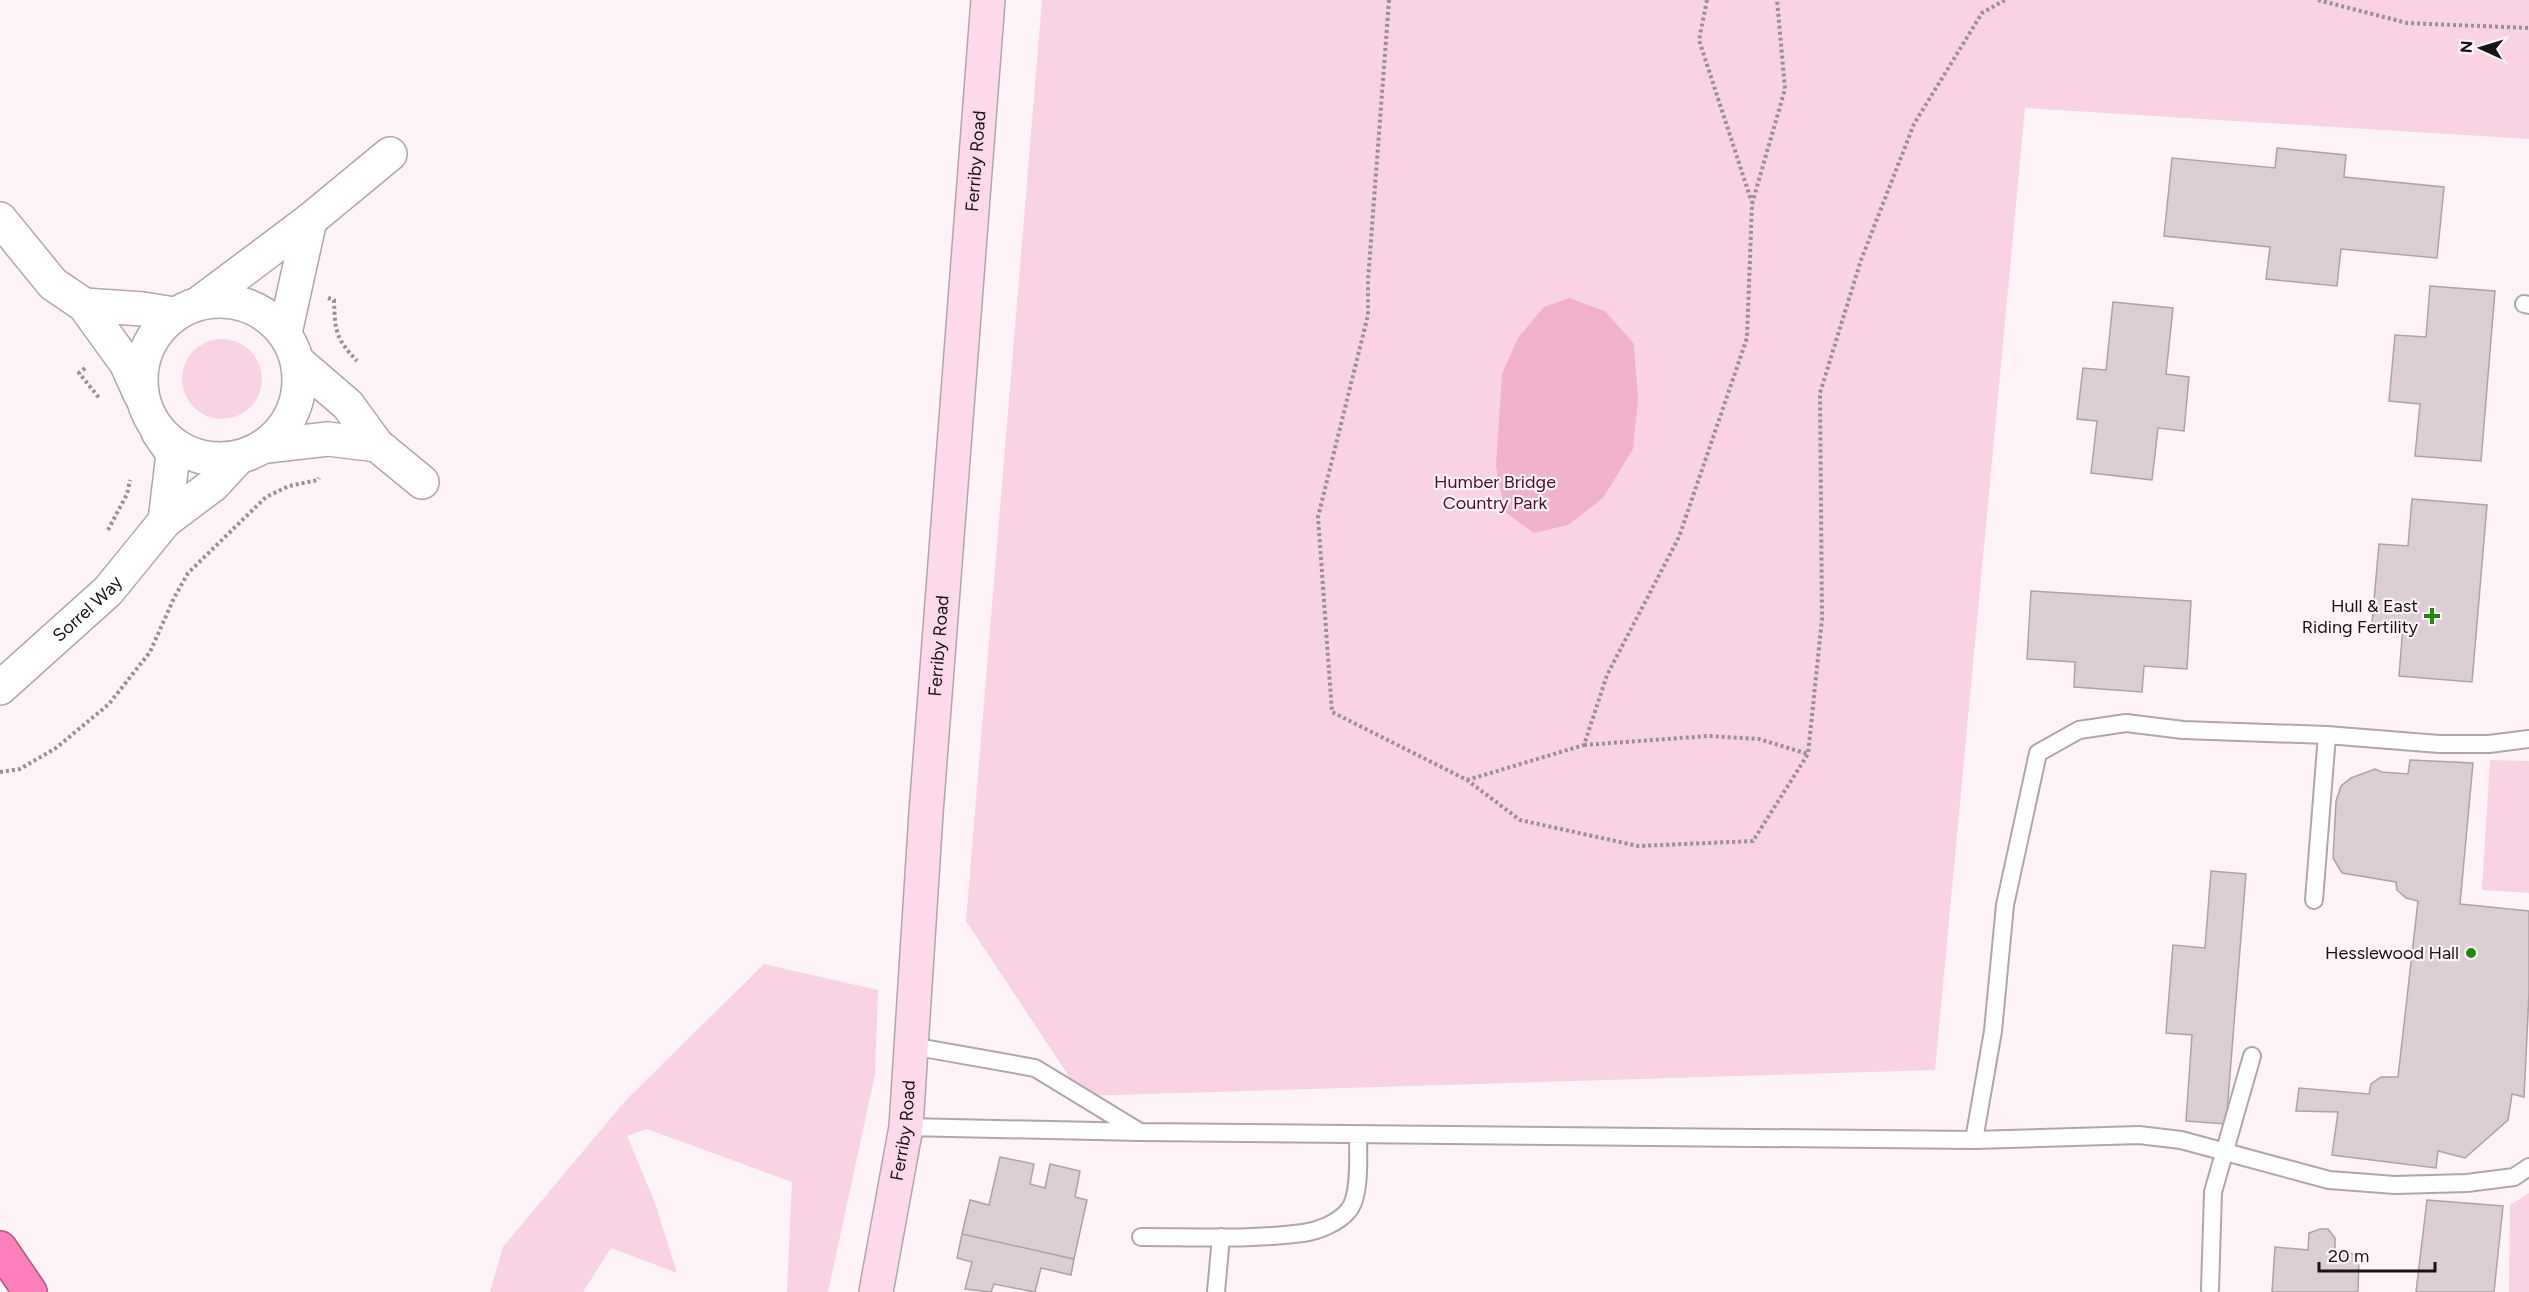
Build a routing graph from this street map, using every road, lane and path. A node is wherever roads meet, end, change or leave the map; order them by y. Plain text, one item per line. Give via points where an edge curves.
1 (988, 0) edge
2 (1389, 0) edge
3 (1707, 0) edge
4 (1777, 0) edge
5 (2005, 0) edge
6 (2318, 0) edge
7 (2529, 28) edge
8 (390, 154) dead end
9 (1752, 204) junction
10 (0, 219) edge
11 (310, 220) junction
12 (84, 305) junction
13 (188, 308) junction
14 (292, 348) junction
15 (148, 412) junction
16 (377, 445) junction
17 (252, 452) junction
18 (422, 482) dead end
19 (165, 521) junction
20 (0, 688) edge
21 (2326, 735) junction
22 (2529, 739) edge
23 (1584, 745) junction
24 (1808, 754) junction
25 (1467, 780) junction
26 (2314, 900) dead end
27 (912, 1046) junction
28 (2252, 1056) dead end
29 (906, 1127) junction
30 (1141, 1132) junction
31 (1358, 1135) junction
32 (1974, 1140) junction
33 (2224, 1153) junction
34 (2529, 1167) edge
35 (1141, 1237) dead end
36 (1221, 1237) junction
37 (0, 1248) edge
38 (2210, 1289) dead end
39 (30, 1292) edge
40 (876, 1292) edge
41 (1216, 1292) edge

1 - 27 street, Ferriby Road
2 - 25 path via 1368,315 1318,517 1332,712
3 - 9 path via 1699,40
4 - 9 path via 1785,89
5 - 24 path via 1982,13 1914,124 1861,260 1820,393 1822,619
6 - 7 path via 2407,23
8 - 11 street
9 - 23 path via 1746,338 1679,537 1606,675
10 - 12 street via 53,284
11 - 13 street
11 - 14 street
12 - 13 street
12 - 15 street via 126,363
13 - 14 street via 233,300 263,312
13 - 15 street via 152,337 144,357 141,366
14 - 16 street via 348,405
14 - 17 street via 299,394 296,403 288,423
15 - 17 street via 177,448 207,459
15 - 19 street via 173,454
16 - 17 street via 328,439
16 - 18 street
17 - 19 street, Sorrel Way
19 - 20 street, Sorrel Way via 108,591
21 - 22 lane via 2439,744
21 - 26 lane
21 - 32 lane via 2183,730 2126,723 2079,730 2038,753 2005,905 1993,1031
23 - 24 path via 1708,736 1758,739
23 - 25 path
24 - 25 path via 1753,841 1638,846 1520,820
27 - 29 street, Ferriby Road
27 - 30 lane via 1035,1068
28 - 33 lane
29 - 30 lane
29 - 40 street, Ferriby Road
30 - 31 lane
31 - 32 lane
31 - 36 lane via 1356,1196 1349,1211 1331,1224 1305,1233
32 - 33 lane via 2139,1135 2181,1140
33 - 34 lane via 2329,1180 2395,1185 2467,1184 2514,1178
33 - 38 lane via 2213,1192
35 - 36 lane
36 - 41 lane
37 - 39 highway

